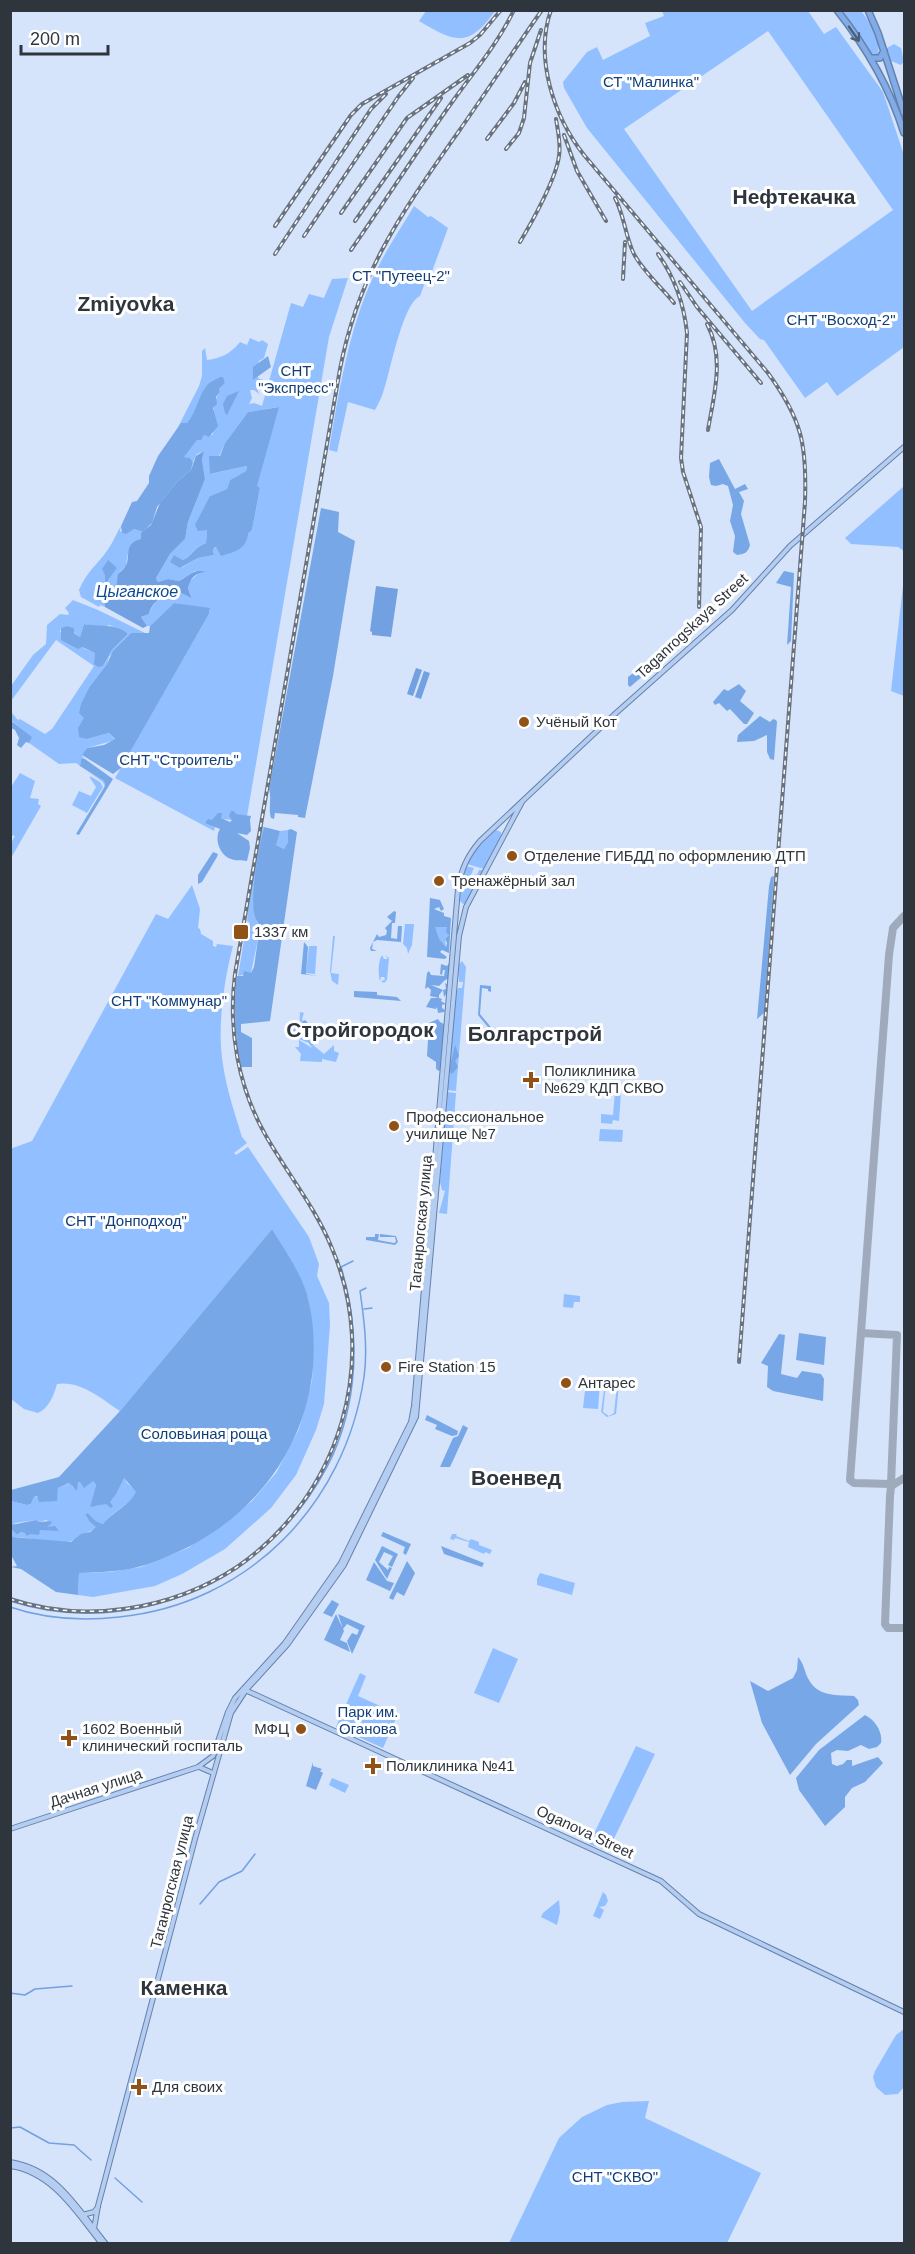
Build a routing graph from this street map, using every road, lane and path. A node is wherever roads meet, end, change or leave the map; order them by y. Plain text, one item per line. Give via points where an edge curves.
1 (868, 10) edge
2 (839, 12) edge
3 (884, 51) junction
4 (870, 58) junction
5 (904, 113) edge
6 (904, 133) edge
7 (904, 447) edge
8 (523, 801) junction
9 (503, 819) junction
10 (509, 824) junction
11 (493, 829) junction
12 (503, 836) junction
13 (457, 898) junction
14 (469, 901) junction
15 (456, 912) junction
16 (464, 914) junction
17 (364, 1523) junction
18 (244, 1689) junction
19 (217, 1748) joint
20 (198, 1767) junction
21 (213, 1773) junction
22 (10, 1829) edge
23 (904, 2012) edge
24 (10, 2164) edge
25 (98, 2206) junction
26 (80, 2215) junction
27 (94, 2229) junction
28 (104, 2244) edge

1 - 3 highway
2 -> 4 highway
3 - 4 highway via 880,58
3 - 5 highway
4 - 6 highway via 891,94
7 - 8 main road, Taganrogskaya Street via 782,554 732,610
8 - 9 main road, Таганрогская улица
8 - 10 main road, Таганрогская улица
9 - 10 main road via 503,826
9 - 11 main road, Таганрогская улица
10 - 12 main road, Таганрогская улица
11 - 12 main road via 500,830
11 - 13 main road, Таганрогская улица via 468,856
12 - 14 main road, Таганрогская улица
13 - 14 main road via 462,904
13 - 15 main road, Таганрогская улица
14 - 16 main road, Таганрогская улица
15 - 16 main road via 460,907
15 - 17 main road, Таганрогская улица via 414,1409
16 - 17 main road, Таганрогская улица via 456,959 417,1410
17 - 18 main road, Таганрогская улица via 286,1644
18 - 19 main road, Таганрогская улица via 228,1712
18 - 21 main road, Таганрогская улица via 231,1713
18 - 23 main road, Oganova Street via 661,1881 699,1914
19 - 20 main road, Дачная улица
20 - 21 main road
20 - 22 main road, Дачная улица
21 - 25 main road, Таганрогская улица
24 - 26 main road via 42,2176
25 - 26 main road via 94,2212
25 - 27 main road, Таганрогская улица
26 - 27 main road
26 - 28 main road
27 - 28 main road

